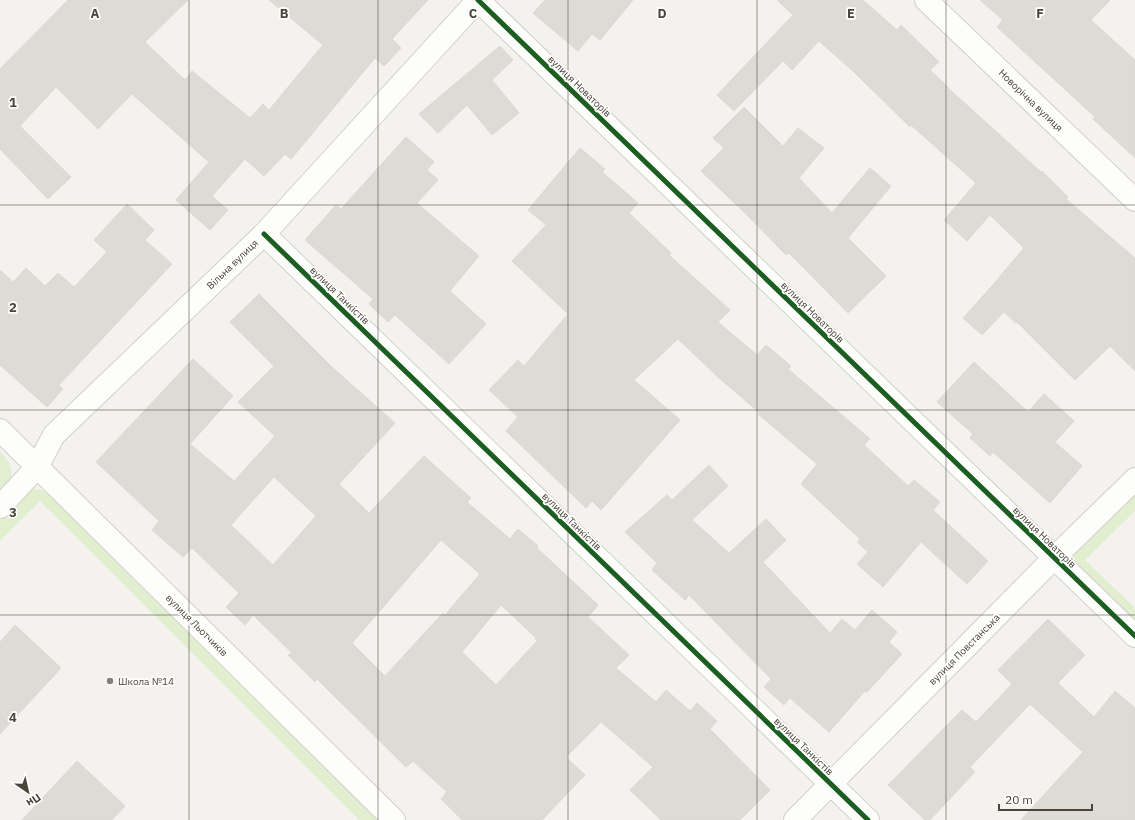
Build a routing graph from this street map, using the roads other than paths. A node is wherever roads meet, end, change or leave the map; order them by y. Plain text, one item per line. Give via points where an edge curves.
1 (478, 0) edge
2 (926, 0) edge
3 (1135, 200) edge
4 (264, 234) junction
5 (0, 430) edge
6 (37, 467) junction
7 (1135, 479) edge
8 (0, 507) edge
9 (1054, 558) junction
10 (1135, 636) edge
11 (830, 784) junction
12 (394, 820) edge
13 (795, 820) edge
14 (868, 820) edge

1 - 4 street, Вільна вулиця
1 - 9 street, вулиця Новаторів
2 - 3 street, Новорічна вулиця
4 - 6 street, Вільна вулиця via 54,435
4 - 11 street, вулиця Танкістів
5 - 6 street, вулиця Льотчиків
6 - 8 street, Вільна вулиця
6 - 12 street, вулиця Льотчиків
7 - 9 street, вулиця Повстанська
9 - 10 street, вулиця Новаторів
9 - 11 street, вулиця Повстанська
11 - 13 street, вулиця Повстанська
11 - 14 street, вулиця Танкістів

